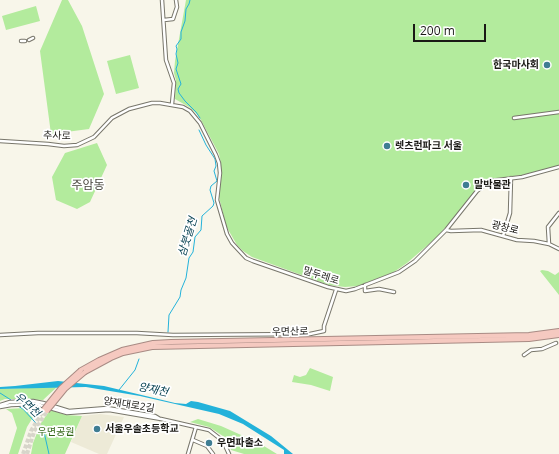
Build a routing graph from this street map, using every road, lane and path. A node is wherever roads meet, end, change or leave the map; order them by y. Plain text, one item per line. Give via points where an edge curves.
1 (162, 0) edge
2 (176, 0) edge
3 (164, 20) junction
4 (33, 38) dead end
5 (29, 40) dead end
6 (21, 41) dead end
7 (25, 41) dead end
8 (172, 104) junction
9 (559, 112) edge
10 (514, 118) dead end
11 (0, 141) edge
12 (559, 167) edge
13 (511, 178) junction
14 (559, 213) edge
15 (446, 230) junction
16 (502, 236) junction
17 (549, 244) junction
18 (559, 249) edge
19 (365, 285) junction
20 (336, 290) junction
21 (394, 292) dead end
22 (559, 331) edge
23 (0, 335) edge
24 (559, 335) edge
25 (556, 343) dead end
26 (524, 355) dead end
27 (83, 371) junction
28 (0, 406) edge
29 (45, 410) tunnel mouth
30 (196, 427) junction
31 (192, 440) junction
32 (188, 454) edge
33 (214, 454) edge
34 (229, 454) edge

1 - 3 street
2 - 3 street via 177,7 173,19
3 - 8 street via 166,60 174,80
4 - 5 street
6 - 7 street
8 - 11 street, 추사로 via 152,103 129,109 112,118 94,137 76,145
8 - 20 street, 말두레로 via 194,115 216,155 220,173 218,200 227,234 236,248 253,261
9 - 10 street
12 - 13 street, 말두레로
13 - 15 street, 말두레로 via 490,181 477,191
13 - 16 street via 510,213
14 - 17 street via 548,227
15 - 16 street, 광창로 via 481,230
15 - 19 street, 말두레로 via 415,261 399,272
16 - 17 street, 광창로
17 - 18 street, 광창로
19 - 20 street, 말두레로 via 346,291
19 - 21 street via 365,291 379,289
20 - 23 street via 324,331 310,334
22 - 27 highway, 우면산로 via 529,335 153,343 122,350 99,360
24 - 27 highway, 우면산로 via 529,339 152,347 117,356
25 - 26 street via 542,349 531,350
27 - 29 highway, 우면산로, bridge via 61,388
28 - 30 street, 양재대로2길 via 39,404 67,413 109,410
30 - 31 street
30 - 34 street, 양재대로2길 via 209,430 220,438 226,444
31 - 32 street
31 - 33 street via 206,446

